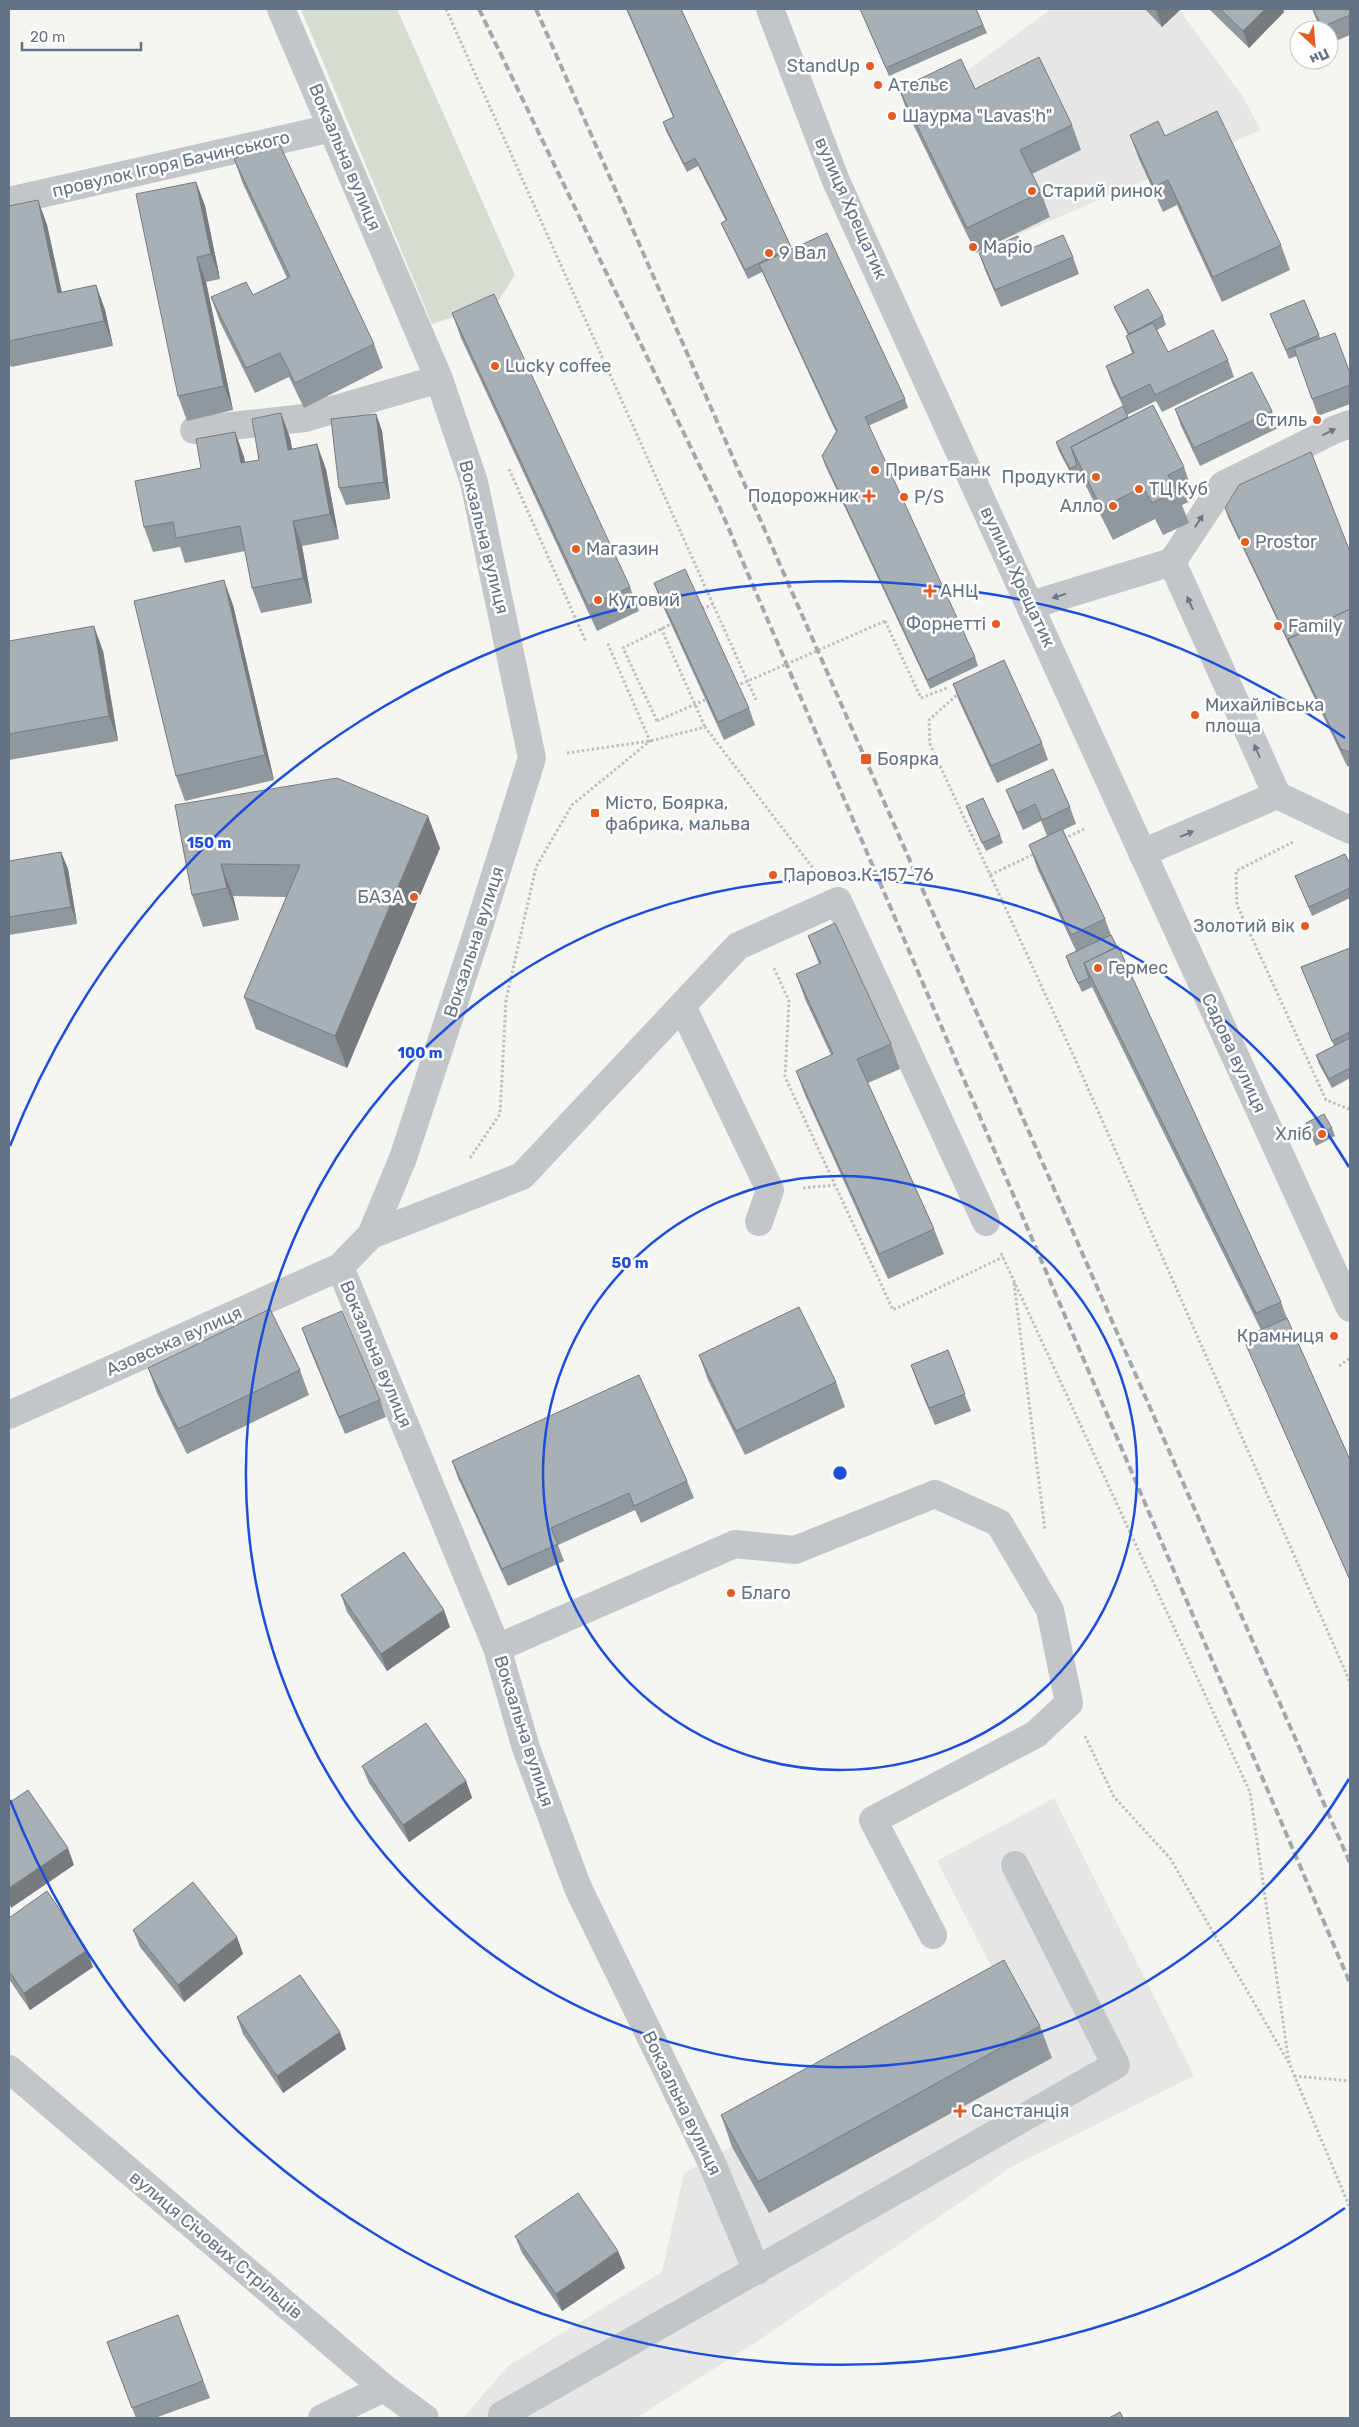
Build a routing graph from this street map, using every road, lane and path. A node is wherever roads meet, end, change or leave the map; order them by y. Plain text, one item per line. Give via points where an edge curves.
1 (281, 9) edge
2 (446, 9) edge
3 (770, 9) edge
4 (332, 128) junction
5 (9, 201) edge
6 (439, 379) junction
7 (1350, 424) edge
8 (194, 430) dead end
9 (1172, 562) junction
10 (713, 604) junction
11 (1031, 605) junction
12 (696, 612) edge
13 (678, 620) edge
14 (661, 628) junction
15 (607, 642) dead end
16 (965, 687) edge
17 (947, 688) dead end
18 (730, 689) edge
19 (712, 697) edge
20 (756, 700) dead end
21 (705, 727) junction
22 (650, 741) junction
23 (532, 758) junction
24 (1278, 795) junction
25 (1344, 827) edge
26 (1086, 828) dead end
27 (1060, 841) edge
28 (1042, 849) edge
29 (1142, 853) junction
30 (990, 875) junction
31 (838, 900) junction
32 (760, 936) junction
33 (682, 1006) junction
34 (1350, 1112) edge
35 (467, 1162) dead end
36 (759, 1222) dead end
37 (986, 1222) joint
38 (371, 1235) junction
39 (1003, 1257) junction
40 (340, 1267) junction
41 (1014, 1278) junction
42 (1350, 1308) edge
43 (1350, 1358) edge
44 (1339, 1366) dead end
45 (9, 1415) edge
46 (1046, 1533) dead end
47 (497, 1648) junction
48 (1350, 1682) edge
49 (1069, 1704) junction
50 (1015, 1865) dead end
51 (933, 1935) dead end
52 (1289, 2063) junction
53 (9, 2069) edge
54 (1294, 2076) junction
55 (1350, 2081) edge
56 (1350, 2208) edge
57 (757, 2271) junction
58 (384, 2388) junction
59 (502, 2416) dead end
60 (322, 2418) edge
61 (424, 2418) edge

1 - 4 street, Вокзальна вулиця
2 - 10 path
3 - 11 street, вулиця Хрещатик via 836,181
4 - 5 street, провулок Ігоря Бачинського
4 - 6 street, Вокзальна вулиця
6 - 8 street via 304,418
6 - 23 street, Вокзальна вулиця via 474,482
9 -> 7 street via 1223,485
9 -> 11 street
24 -> 9 street
10 - 12 path
10 - 20 path
11 - 29 street, вулиця Хрещатик
13 - 14 path
14 - 19 path, bridge via 623,648 657,721
14 - 21 path
15 - 22 path
16 - 30 path via 929,720 930,744
17 - 18 path, bridge via 921,698 885,621
21 - 22 path
21 - 31 path
22 - 23 path
22 - 35 path via 572,805 536,867 506,1000 500,1114
23 - 38 street, Вокзальна вулиця via 409,1140
24 - 25 street
29 -> 24 street
25 - 34 path via 1297,840 1236,871 1237,905 1326,1100
26 - 27 path
28 - 30 path
29 - 42 street, Садова вулиця
30 - 48 path via 1075,1059
31 - 32 street
31 - 37 street
32 - 33 street via 738,946
32 - 39 path via 789,1001 785,1077 894,1310
33 - 36 street via 770,1190
33 - 38 street via 522,1176
37 - 39 path
38 - 40 street, Вокзальна вулиця
39 - 41 path
40 - 45 street, Азовська вулиця
40 - 47 street, Вокзальна вулиця
41 - 46 path
41 - 52 path via 1250,1792
43 - 44 path
47 - 49 street via 735,1544 795,1550 935,1494 999,1523 1050,1610
47 - 57 street, Вокзальна вулиця via 526,1748 578,1888 711,2161
49 - 51 street via 1036,1734 873,1820
49 - 52 path via 1114,1796 1170,1858
50 - 57 street via 1116,2065
52 - 54 path
53 - 58 street, вулиця Січових Стрільців
54 - 55 path
54 - 56 path
57 - 59 street
58 - 60 street
58 - 61 street, вулиця Січових Стрільців

